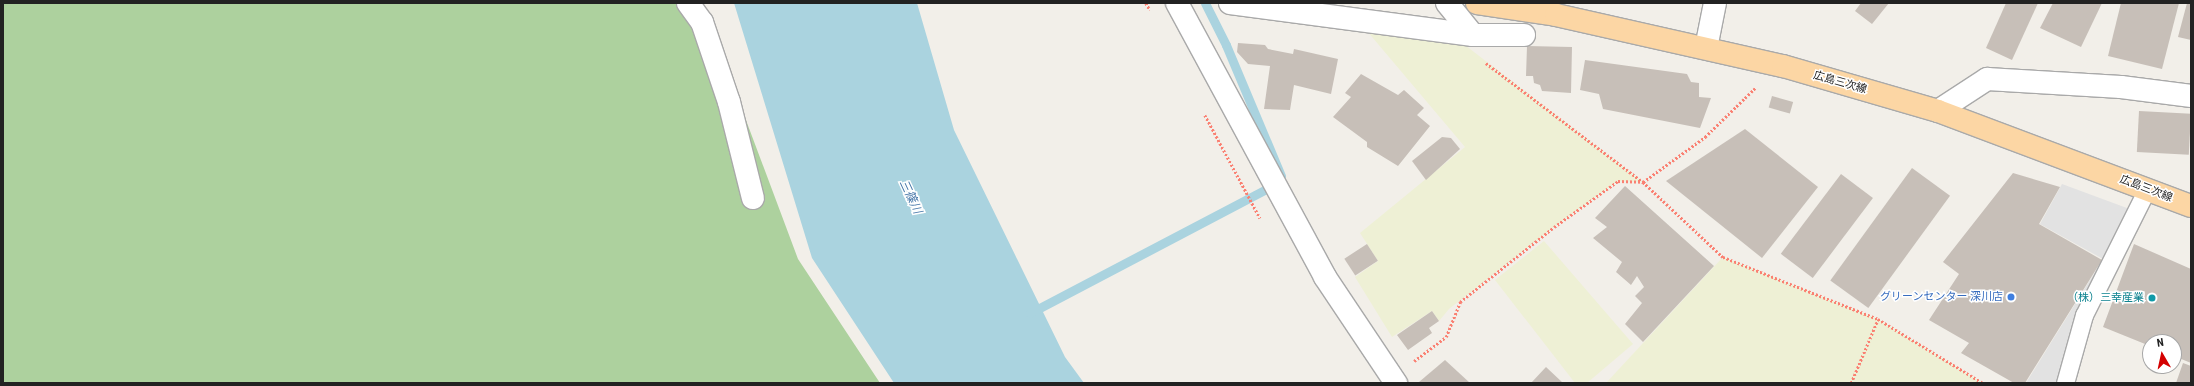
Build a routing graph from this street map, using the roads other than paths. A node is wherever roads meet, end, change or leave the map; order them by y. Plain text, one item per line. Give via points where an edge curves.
1 (688, 3) edge
2 (1177, 3) edge
3 (1230, 3) edge
4 (1446, 3) edge
5 (1476, 3) edge
6 (1715, 3) edge
7 (1473, 34) junction
8 (1524, 35) dead end
9 (1706, 48) junction
10 (2191, 96) edge
11 (1938, 112) junction
12 (2148, 189) junction
13 (753, 198) dead end
14 (2191, 206) edge
15 (1394, 380) edge
16 (2065, 383) edge

1 - 13 street via 702,22 727,94
2 - 15 street via 1325,277
3 - 7 street
4 - 7 street
5 - 9 main road, 広島三次線 via 1556,15
6 - 9 street
7 - 8 street
9 - 11 main road, 広島三次線 via 1783,66
10 - 11 street via 2121,87 1988,79
11 - 12 main road, 広島三次線
12 - 14 main road, 広島三次線
12 - 16 lane via 2084,315

